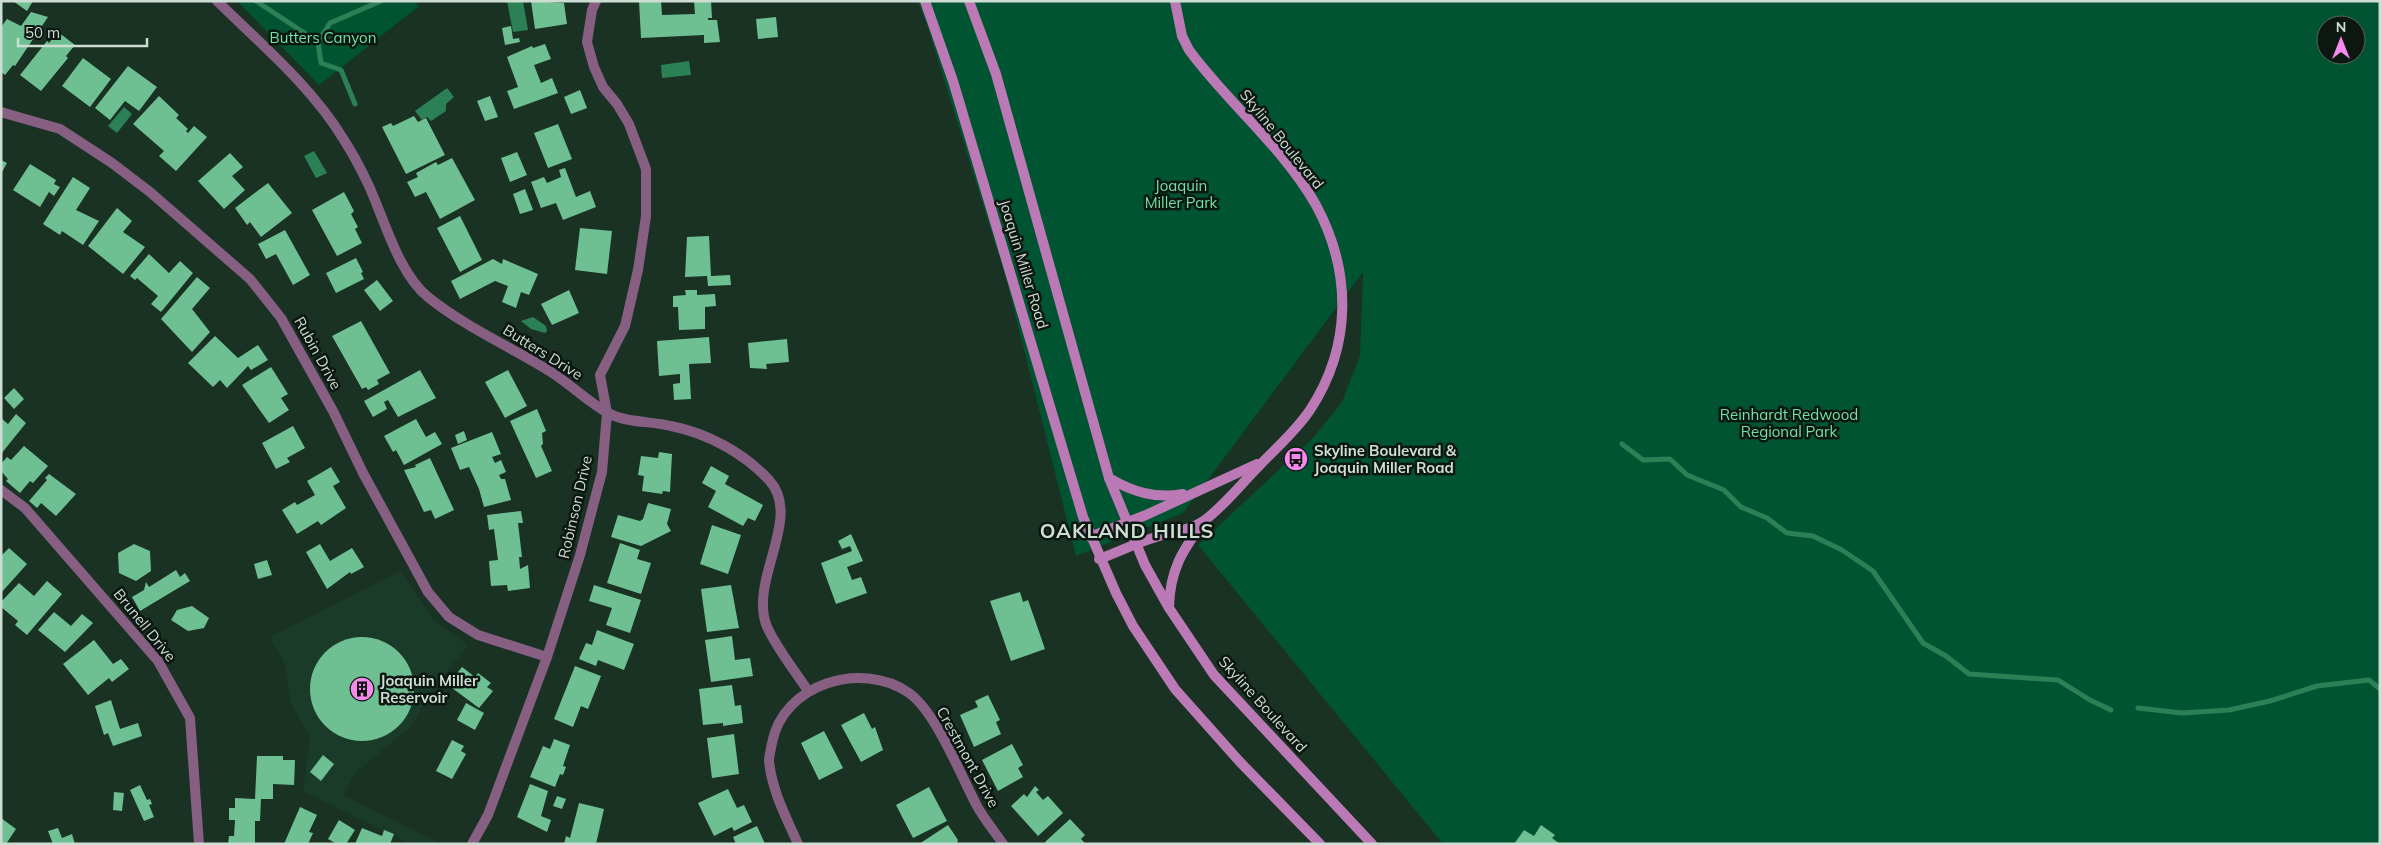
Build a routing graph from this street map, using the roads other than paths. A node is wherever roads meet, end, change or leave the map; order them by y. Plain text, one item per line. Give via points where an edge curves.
1 (217, 1) edge
2 (596, 1) edge
3 (925, 1) edge
4 (969, 1) edge
5 (1175, 1) edge
6 (1, 112) edge
7 (607, 413) junction
8 (1262, 462) junction
9 (1110, 478) junction
10 (1, 490) edge
11 (1191, 493) junction
12 (1205, 520) junction
13 (1126, 523) junction
14 (1090, 537) junction
15 (1136, 544) junction
16 (1099, 559) junction
17 (1169, 608) junction
18 (547, 657) junction
19 (808, 691) junction
20 (199, 844) edge
21 (472, 844) edge
22 (798, 844) edge
23 (1004, 844) edge
24 (1320, 844) edge
25 (1372, 844) edge

1 - 7 street, Butters Drive via 286,68 343,138 367,182 406,270 426,296 564,380
2 - 7 street, Robinson Drive via 587,42 594,67 603,88 629,124 646,169 646,216 638,270 625,326 600,375
3 - 14 main road, Joaquin Miller Road via 953,81
4 - 9 main road, Joaquin Miller Road via 996,74
5 - 8 main road, Skyline Boulevard via 1182,36 1189,50 1308,192 1334,246 1340,273 1342,317 1332,370 1309,411
6 - 18 street, Rubin Drive via 60,129 150,192 250,279 281,318 428,592 449,617 478,635
7 - 18 street, Robinson Drive via 602,472 592,513
7 - 19 street, Butters Drive via 627,420 696,432 738,453 771,482 782,511 765,577 766,624
8 - 11 main road, Skyline Boulevard
8 - 12 main road, Skyline Boulevard
9 - 11 main road via 1144,494
9 - 13 main road, Joaquin Miller Road
10 - 20 street, Brunell Drive via 25,508 92,584 162,669 190,718
11 - 13 main road, Skyline Boulevard
12 - 15 main road, Skyline Boulevard
12 - 17 main road via 1176,566
13 - 14 main road, Skyline Boulevard
13 - 15 main road, Skyline Boulevard
14 - 16 main road
15 - 16 main road, Skyline Boulevard
15 - 17 main road, Skyline Boulevard
16 - 24 main road via 1133,626 1176,689 1240,762
17 - 25 main road, Skyline Boulevard via 1214,675
18 - 21 street, Robinson Drive via 488,816
19 - 22 street, Crestmont Drive via 794,702 775,729 769,760 777,796
19 - 23 street, Crestmont Drive via 835,680 859,678 885,682 910,693 929,715 978,808

